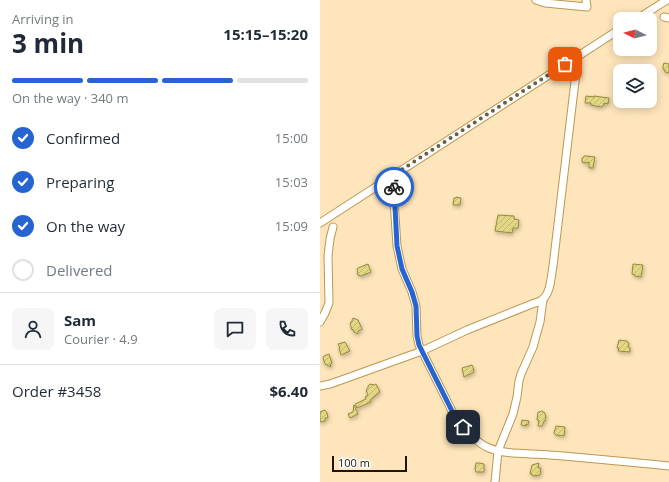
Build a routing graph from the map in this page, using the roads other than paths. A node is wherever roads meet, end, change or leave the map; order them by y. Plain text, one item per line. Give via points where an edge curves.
1 (536, 0) edge
2 (586, 0) edge
3 (667, 0) edge
4 (648, 12) edge
5 (613, 34) edge
6 (578, 56) junction
7 (395, 174) junction
8 (320, 223) edge
9 (333, 227) dead end
10 (543, 299) junction
11 (320, 322) edge
12 (422, 351) junction
13 (320, 386) edge
14 (498, 451) junction
15 (669, 466) edge
16 (495, 482) edge

1 - 2 street via 586,7
3 - 4 street
5 - 6 street
6 - 7 street
6 - 10 street via 553,266 550,286
7 - 8 street
7 - 12 street via 397,246 402,269 416,306 417,336
9 - 11 street via 328,256 329,303
10 - 12 street
10 - 14 street via 540,322 521,374 513,414
12 - 13 street
12 - 14 street via 455,417 477,440
14 - 15 street
14 - 16 street

